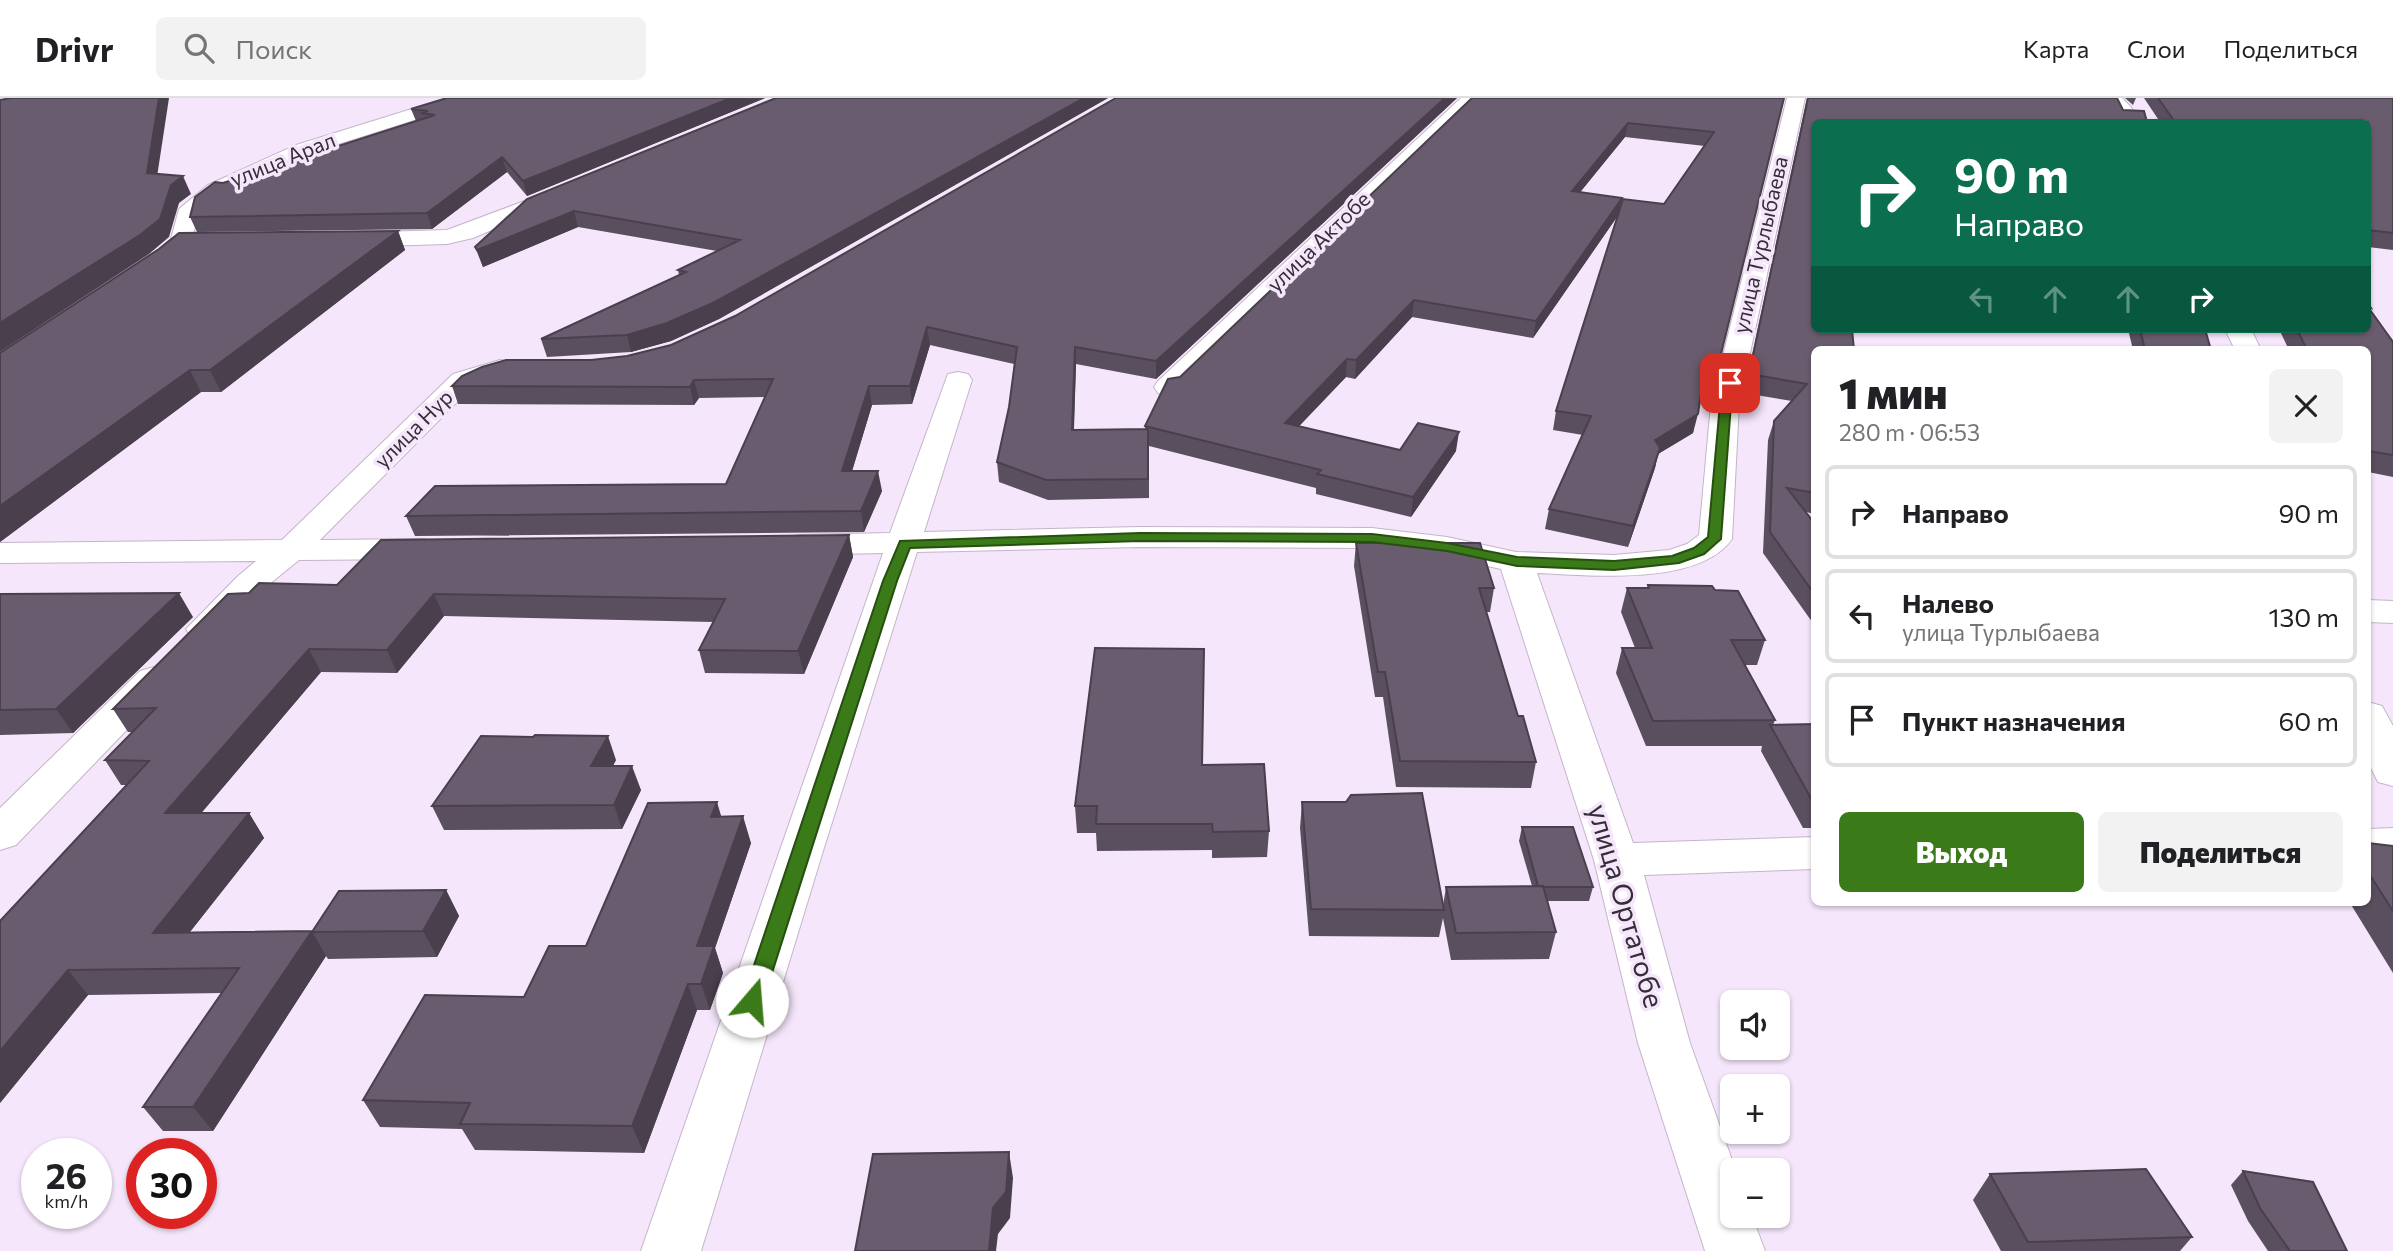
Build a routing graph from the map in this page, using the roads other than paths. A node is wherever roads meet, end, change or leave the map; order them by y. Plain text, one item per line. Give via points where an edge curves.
1 (465, 98) edge
2 (1471, 98) edge
3 (1796, 98) edge
4 (2112, 98) edge
5 (2128, 119) edge
6 (572, 188) edge
7 (208, 241) edge
8 (330, 241) edge
9 (181, 242) junction
10 (128, 283) edge
11 (526, 366) edge
12 (958, 380) dead end
13 (1168, 387) edge
14 (905, 544) junction
15 (765, 545) edge
16 (458, 549) edge
17 (290, 551) junction
18 (0, 553) edge
19 (1517, 562) junction
20 (2371, 611) edge
21 (2393, 612) edge
22 (2371, 722) edge
23 (2393, 772) edge
24 (0, 834) edge
25 (2393, 844) edge
26 (2371, 845) edge
27 (1811, 853) edge
28 (1617, 860) junction
29 (671, 1251) edge
30 (1735, 1251) edge

1 - 9 street, улица Арал via 303,149 215,189 190,209
2 - 13 street, улица Актобе
3 - 19 street, улица Турлыбаева via 1726,404 1714,539 1699,551 1674,560 1614,565
4 - 5 street
6 - 8 street via 447,237
7 - 9 street
9 - 10 street
11 - 17 street, улица Нур via 463,380
12 - 14 street
14 - 15 street
14 - 19 street via 1140,537 1372,538
14 - 29 street
16 - 17 street
17 - 18 street
17 - 24 street, улица Нур via 250,583
19 - 28 street, улица Ортатобе
20 - 21 street
22 - 23 street
25 - 26 street
27 - 28 street
28 - 30 street, улица Ортатобе via 1664,1044

